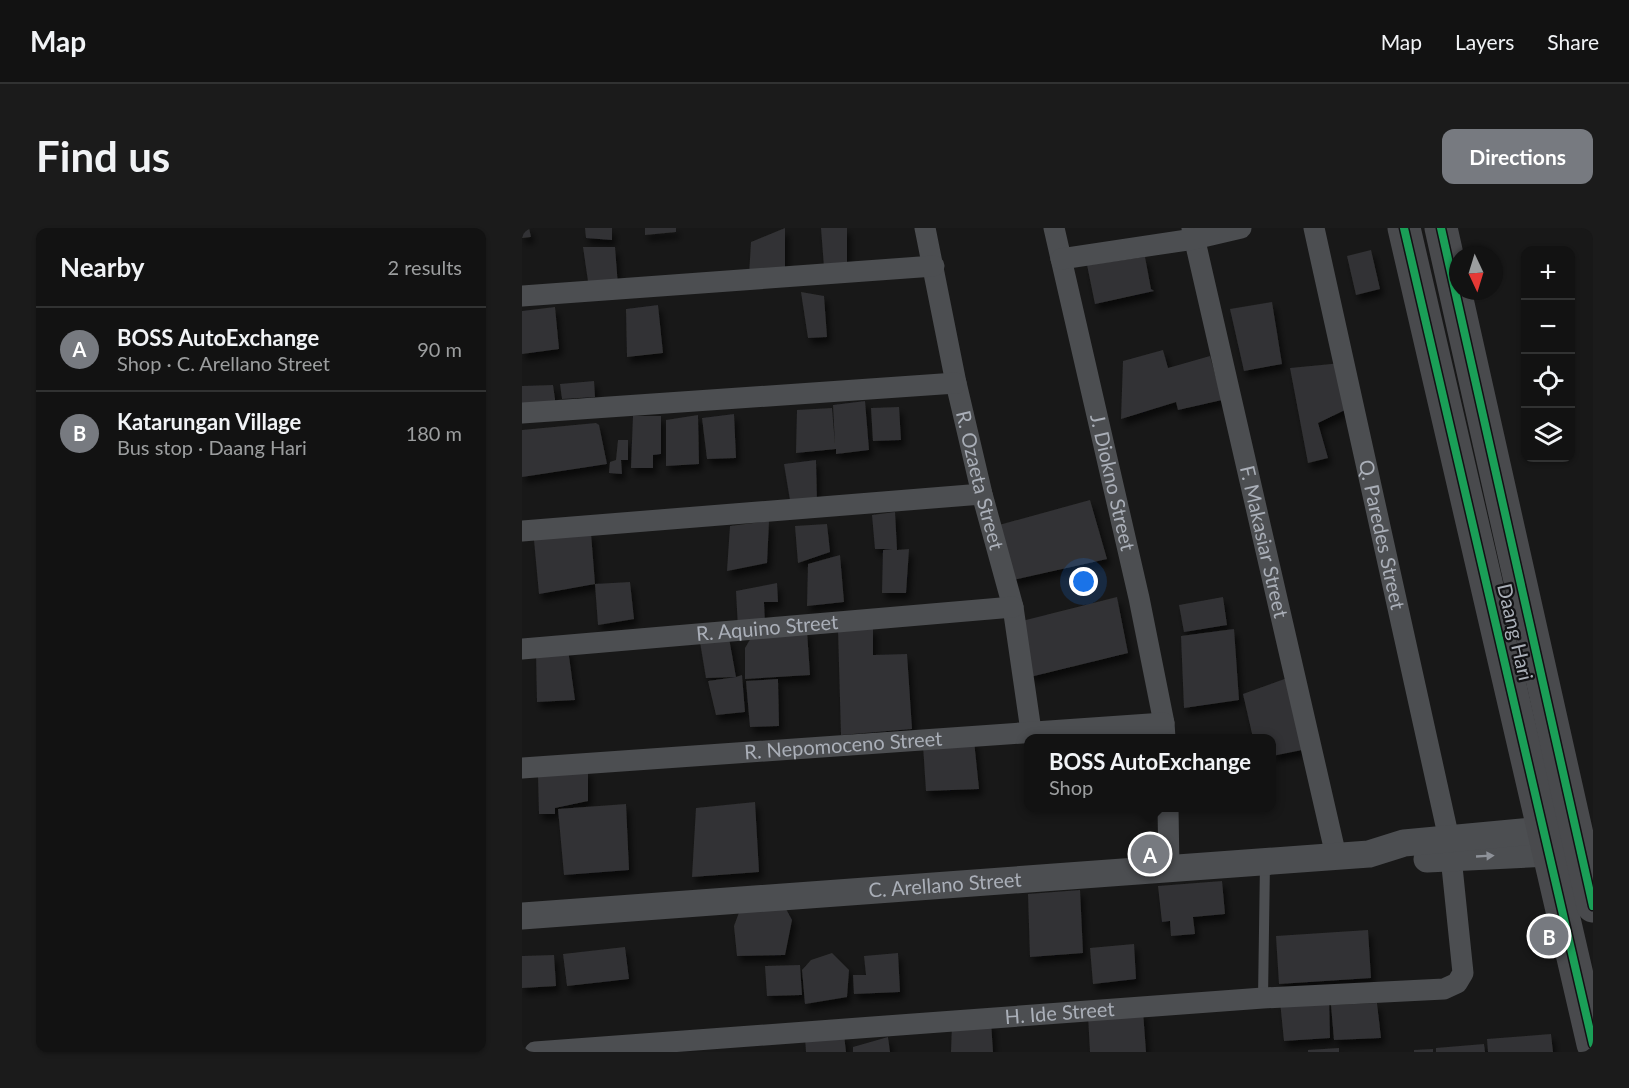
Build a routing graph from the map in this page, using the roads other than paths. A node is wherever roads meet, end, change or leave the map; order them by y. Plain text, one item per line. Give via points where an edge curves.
1 (925, 228) edge
2 (1054, 228) edge
3 (1241, 228) edge
4 (1314, 228) edge
5 (1404, 228) edge
6 (1441, 228) edge
7 (1193, 234) edge
8 (1061, 259) junction
9 (934, 266) junction
10 (522, 296) edge
11 (956, 383) junction
12 (522, 413) edge
13 (982, 494) junction
14 (522, 531) edge
15 (1013, 607) junction
16 (522, 649) edge
17 (1031, 731) junction
18 (1165, 731) edge
19 (522, 768) edge
20 (1168, 812) edge
21 (1546, 841) junction
22 (1450, 848) junction
23 (1336, 856) junction
24 (1265, 862) junction
25 (1169, 869) junction
26 (1593, 906) edge
27 (522, 916) edge
28 (1263, 998) junction
29 (1593, 1044) edge
30 (535, 1052) edge

1 - 9 street, R. Ozaeta Street
2 - 8 street, J. Diokno Street
3 - 7 street
4 - 22 street, Q. Paredes Street
5 - 21 main road, Daang Hari
6 - 26 main road, Daang Hari
7 - 8 street
7 - 23 street, F. Makasiar Street
8 - 18 street, J. Diokno Street via 1139,598
9 - 10 street
9 - 11 street, R. Ozaeta Street
11 - 12 street
11 - 13 street, R. Ozaeta Street
13 - 14 street
13 - 15 street, R. Ozaeta Street
15 - 16 street, R. Aquino Street
15 - 17 street, R. Ozaeta Street
17 - 18 street, R. Nepomoceno Street
17 - 19 street, R. Nepomoceno Street
20 - 25 street
21 - 22 street, C. Arellano Street
21 - 29 main road, Daang Hari
22 - 23 street, C. Arellano Street via 1404,843 1369,854
22 - 28 street, H. Ide Street via 1463,973 1457,983 1444,989
23 - 24 street, C. Arellano Street
24 - 25 street, C. Arellano Street
24 - 28 lane
25 - 27 street, C. Arellano Street
28 - 30 street, H. Ide Street

